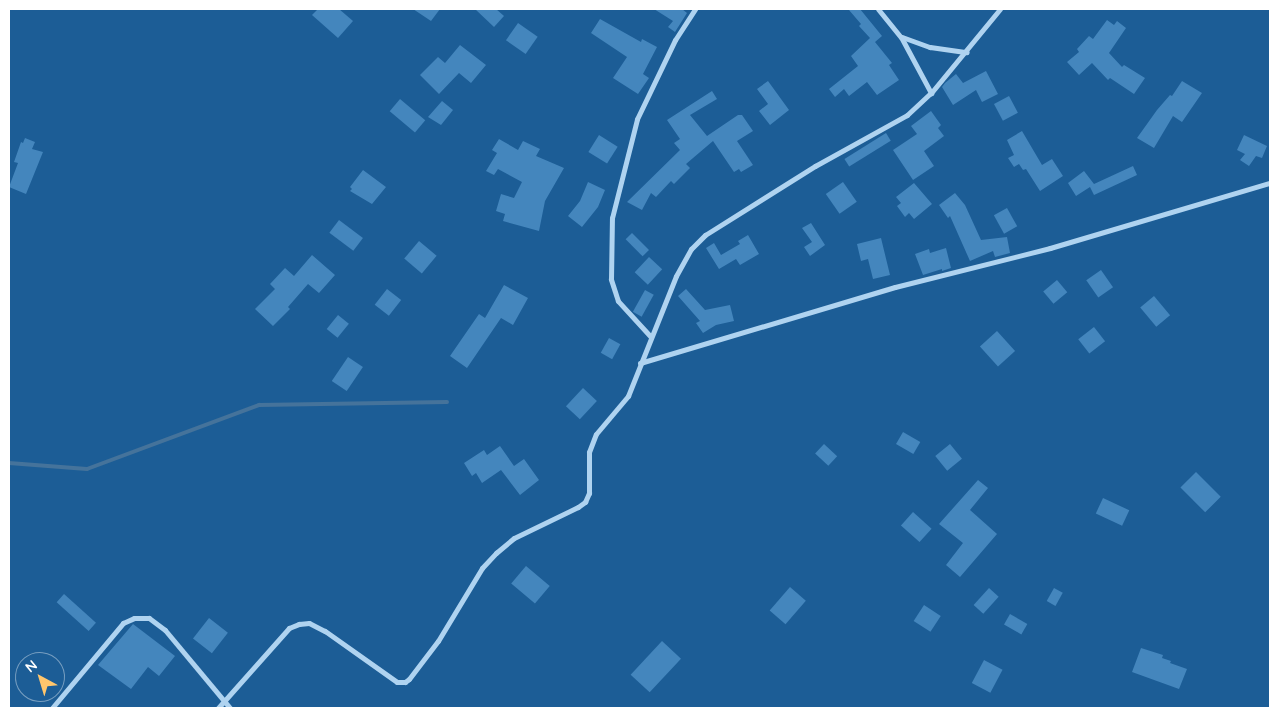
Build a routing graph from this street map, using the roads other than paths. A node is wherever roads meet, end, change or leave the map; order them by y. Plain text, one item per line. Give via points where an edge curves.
1 (696, 9) edge
2 (878, 9) edge
3 (1000, 9) edge
4 (901, 37) junction
5 (967, 52) junction
6 (931, 93) junction
7 (1270, 183) edge
8 (651, 337) junction
9 (640, 363) junction
10 (224, 701) junction
11 (52, 708) edge
12 (218, 708) edge
13 (230, 708) edge

1 - 8 street via 675,40 637,120 612,218 611,279 618,301
2 - 4 street
3 - 5 street
4 - 5 street via 930,48
4 - 6 street
5 - 6 street
6 - 8 street via 907,115 814,166 705,235 683,263
7 - 9 street via 1050,248 894,287
8 - 9 street
9 - 10 street via 628,396 596,434 589,452 589,493 585,502 514,538 496,553 482,568 438,642 409,679 397,682 309,623 299,624 290,628
10 - 11 street via 166,630 149,618 134,618 123,623
10 - 12 street
10 - 13 street

